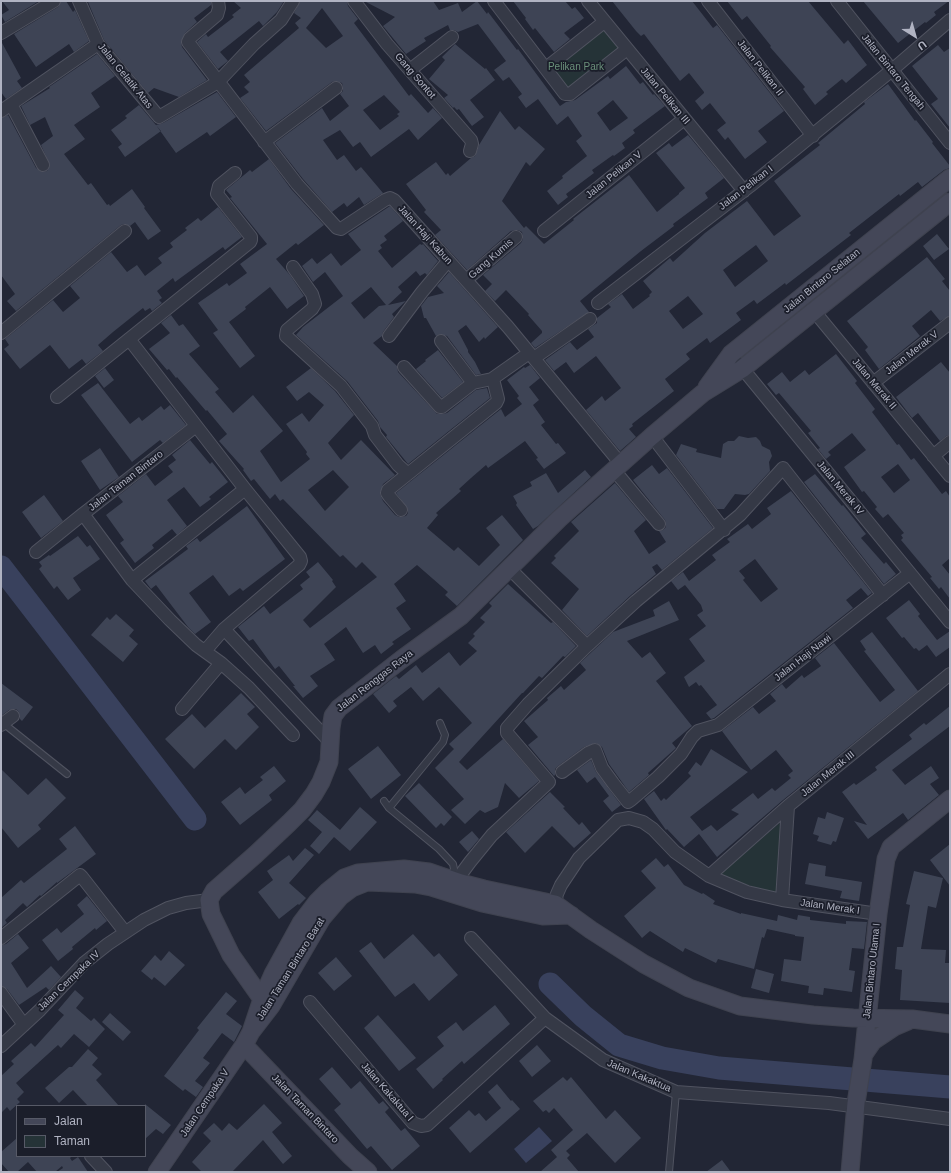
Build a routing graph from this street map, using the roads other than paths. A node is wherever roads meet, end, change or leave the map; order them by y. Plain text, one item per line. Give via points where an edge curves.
1 (54, 1) edge
2 (218, 1) edge
3 (293, 1) edge
4 (354, 1) edge
5 (494, 1) edge
6 (588, 1) edge
7 (708, 1) edge
8 (837, 1) edge
9 (80, 2) edge
10 (950, 20) edge
11 (604, 22) junction
12 (1, 33) edge
13 (452, 37) dead end
14 (98, 44) junction
15 (627, 49) junction
16 (546, 68) junction
17 (410, 70) junction
18 (892, 70) junction
19 (218, 82) junction
20 (336, 88) dead end
21 (5, 105) edge
22 (684, 119) junction
23 (812, 136) junction
24 (264, 142) junction
25 (950, 143) edge
26 (470, 151) dead end
27 (42, 165) dead end
28 (235, 173) dead end
29 (950, 178) edge
30 (744, 191) junction
31 (950, 202) edge
32 (125, 231) dead end
33 (544, 231) dead end
34 (516, 237) dead end
35 (448, 261) junction
36 (293, 267) dead end
37 (466, 280) junction
38 (598, 303) dead end
39 (814, 311) junction
40 (590, 319) dead end
41 (950, 323) edge
42 (1, 333) edge
43 (389, 336) dead end
44 (129, 339) junction
45 (442, 341) dead end
46 (731, 354) junction
47 (532, 355) junction
48 (404, 367) dead end
49 (742, 369) junction
50 (492, 379) junction
51 (472, 383) junction
52 (873, 383) junction
53 (703, 393) junction
54 (57, 397) dead end
55 (196, 426) junction
56 (652, 436) junction
57 (950, 442) edge
58 (933, 456) junction
59 (617, 467) junction
60 (408, 474) junction
61 (950, 476) edge
62 (244, 489) junction
63 (401, 510) dead end
64 (83, 514) junction
65 (658, 524) dead end
66 (724, 530) junction
67 (36, 552) dead end
68 (508, 568) junction
69 (910, 572) junction
70 (132, 580) junction
71 (883, 594) junction
72 (950, 622) edge
73 (224, 629) junction
74 (587, 646) junction
75 (204, 651) junction
76 (221, 663) junction
77 (950, 674) edge
78 (182, 708) dead end
79 (13, 716) dead end
80 (440, 723) dead end
81 (2, 724) edge
82 (293, 735) dead end
83 (331, 742) junction
84 (562, 772) dead end
85 (67, 774) dead end
86 (950, 799) edge
87 (384, 801) dead end
88 (788, 806) junction
89 (389, 808) junction
90 (709, 876) junction
91 (457, 885) junction
92 (483, 896) junction
93 (208, 900) junction
94 (782, 900) junction
95 (555, 904) junction
96 (878, 914) junction
97 (571, 915) junction
98 (125, 932) junction
99 (1, 938) edge
100 (471, 938) dead end
101 (1, 993) edge
102 (266, 1002) junction
103 (310, 1002) dead end
104 (545, 1018) junction
105 (867, 1018) junction
106 (912, 1019) junction
107 (950, 1024) edge
108 (24, 1025) junction
109 (248, 1039) junction
110 (1, 1046) edge
111 (863, 1057) junction
112 (676, 1095) junction
113 (855, 1110) junction
114 (950, 1119) edge
115 (92, 1157) edge
116 (106, 1172) edge
117 (157, 1172) edge
118 (368, 1172) edge
119 (669, 1172) edge
120 (850, 1172) edge

1 - 12 street
2 - 19 street, Jalan Haji Kabun via 217,15 188,42
3 - 19 street, Jalan Gelatik Atas via 281,20
4 - 17 street, Gang Sontot
5 - 16 street
6 - 11 street, Jalan Pelikan III
7 - 23 street, Jalan Pelikan II
8 - 18 street, Jalan Bintaro Tengah
9 - 14 street, Jalan Gelatik Atas
10 - 18 street, Jalan Pelikan I
11 - 15 street, Jalan Pelikan III
11 - 16 street
13 - 17 street
14 - 19 street, Jalan Gelatik Atas via 159,117
14 - 21 street
15 - 16 street via 570,94 565,94
15 - 22 street, Jalan Pelikan III
17 - 26 street, Gang Sontot via 471,140
18 - 23 street, Jalan Pelikan I
18 - 25 street, Jalan Bintaro Tengah
19 - 24 street, Jalan Haji Kabun
20 - 24 street
21 - 27 street
22 - 30 street, Jalan Pelikan III
22 - 33 street, Jalan Pelikan V
23 - 30 street, Jalan Pelikan I
24 - 35 street, Jalan Haji Kabun via 297,184 337,228 344,228 390,198
28 - 44 street via 219,186 217,194 252,240
29 - 46 street, Jalan Bintaro Selatan
30 - 38 street, Jalan Pelikan I
31 - 39 street, Jalan Bintaro Selatan
32 - 42 street
34 - 37 street, Gang Kumis
35 - 37 street, Jalan Haji Kabun
35 - 43 street
36 - 60 street via 312,294 315,304 287,330 286,336 341,386 372,426 375,435
37 - 47 street, Jalan Haji Kabun
39 - 49 street, Jalan Bintaro Selatan
39 - 52 street, Jalan Merak II
40 - 47 street
41 - 52 street, Jalan Merak V
44 - 54 street
44 - 55 street
45 - 51 street
46 - 49 street, Jalan Merak IV
46 - 53 street, Jalan Bintaro Selatan
47 - 50 street
47 - 59 street, Jalan Haji Kabun
48 - 51 street via 440,407
49 - 53 street, Jalan Bintaro Selatan
49 - 69 street, Jalan Merak IV
50 - 51 street
50 - 60 street via 498,399 496,403
52 - 58 street, Jalan Merak II
53 - 56 street, Jalan Bintaro Selatan
55 - 62 street
55 - 64 street, Jalan Taman Bintaro
56 - 59 street, Jalan Bintaro Selatan
56 - 66 street
57 - 58 street
58 - 61 street, Jalan Merak II
59 - 65 street, Jalan Haji Kabun
59 - 68 street, Jalan Renggas Raya
60 - 63 street via 387,493
62 - 70 street
62 - 73 street via 301,561
64 - 67 street
64 - 70 street, Jalan Taman Bintaro
66 - 71 street via 783,468
66 - 74 street via 636,601
68 - 74 street
68 - 83 street, Jalan Renggas Raya via 461,616 339,708 333,716
69 - 71 street, Jalan Haji Nawi
69 - 72 street, Jalan Merak IV
70 - 75 street, Jalan Taman Bintaro
71 - 84 street, Jalan Haji Nawi via 718,725 698,731 681,754 628,802 602,768 594,750
73 - 75 street
73 - 83 street
74 - 91 street via 528,704 506,730 549,782 492,835 470,862
75 - 76 street, Jalan Taman Bintaro
76 - 78 street
76 - 82 street, Jalan Taman Bintaro via 249,688
77 - 88 street, Jalan Merak III
79 - 81 street
80 - 89 lane via 445,735 443,742
81 - 85 lane
83 - 93 street, Jalan Renggas Raya via 328,766 314,794 302,810 214,891
86 - 96 street, Jalan Bintaro Utama I via 891,847 886,859
87 - 89 lane
88 - 90 street, Jalan Merak III
88 - 94 street
89 - 91 lane via 439,849 453,864
90 - 94 street, Jalan Merak I via 747,892
90 - 95 street, Jalan Merak I via 675,852 643,822 629,818 618,820 579,858 561,885
91 - 92 street, Jalan Taman Bintaro Barat
91 - 102 street, Jalan Taman Bintaro Barat via 431,887 367,882 352,888 340,897 322,918
92 - 95 street, Jalan Taman Bintaro Barat
92 - 97 street, Jalan Taman Bintaro Barat via 543,916
93 - 98 street, Jalan Cempaka IV via 168,908
93 - 102 street via 211,914 231,955
94 - 96 street, Jalan Merak I
95 - 97 street, Jalan Taman Bintaro Barat
96 - 105 street, Jalan Bintaro Utama I
97 - 105 street, Jalan Taman Bintaro Barat via 644,964 696,991 740,1006
98 - 99 street via 79,875
98 - 108 street, Jalan Cempaka IV via 84,963
100 - 104 street, Jalan Kakaktua
101 - 108 street
102 - 109 street, Jalan Taman Bintaro Barat
103 - 104 street, Jalan Kakaktua I via 413,1123 421,1126 427,1124
104 - 112 street, Jalan Kakaktua via 603,1060
105 - 106 street, Jalan Taman Bintaro Barat
105 - 111 street, Jalan Bintaro Utama I
106 - 107 street, Jalan Taman Bintaro Barat
106 - 111 street via 873,1040
108 - 110 street, Jalan Cempaka IV
109 - 117 street, Jalan Cempaka V
109 - 118 street, Jalan Taman Bintaro via 350,1156
111 - 113 street, Jalan Bintaro Utama I
112 - 113 street, Jalan Kakaktua via 825,1103
112 - 119 lane
113 - 114 street
113 - 120 street, Jalan Bintaro Utama I
115 - 116 street

